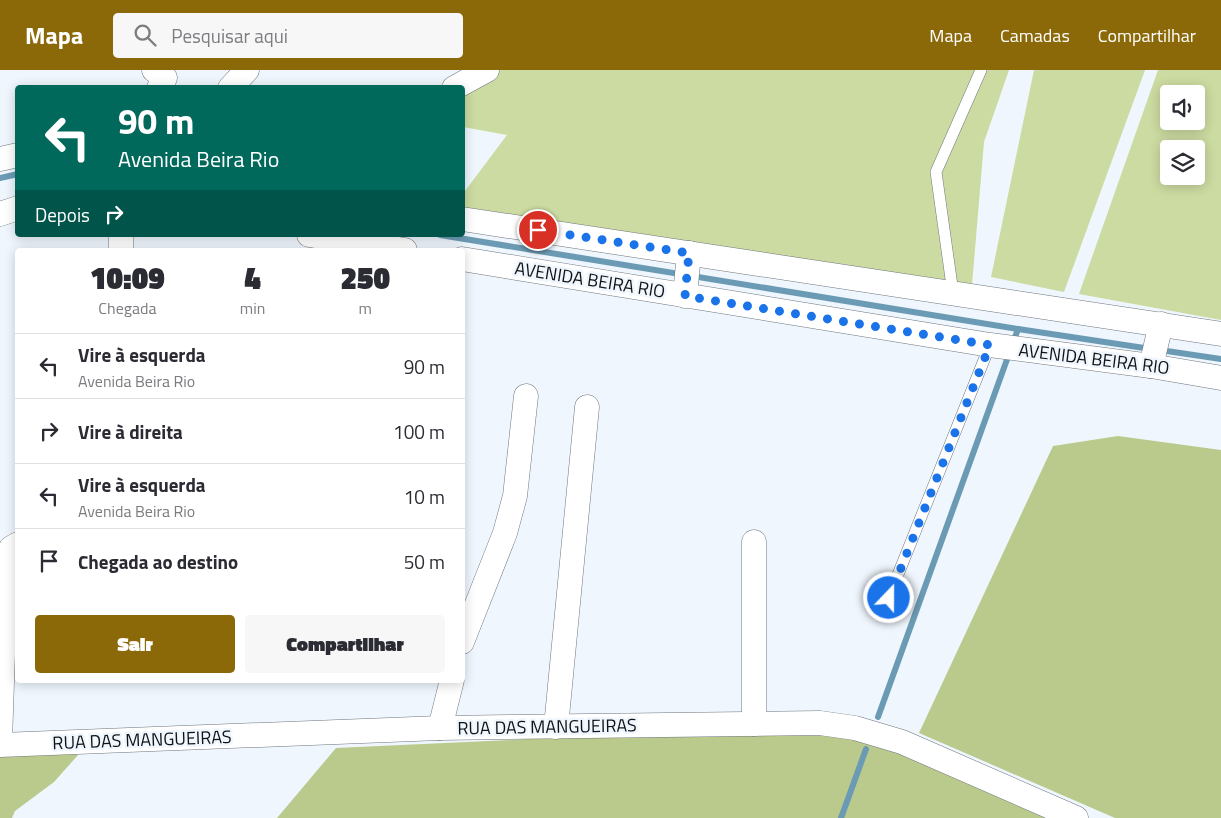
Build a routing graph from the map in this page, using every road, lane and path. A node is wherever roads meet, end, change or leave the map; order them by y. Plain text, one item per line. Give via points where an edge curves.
1 (154, 70) edge
2 (247, 70) edge
3 (487, 70) edge
4 (981, 70) edge
5 (161, 85) edge
6 (233, 85) edge
7 (460, 85) edge
8 (15, 156) edge
9 (0, 158) edge
10 (15, 209) edge
11 (0, 214) edge
12 (465, 220) edge
13 (338, 237) edge
14 (395, 248) edge
15 (465, 259) edge
16 (687, 275) junction
17 (953, 293) junction
18 (1221, 334) edge
19 (1004, 347) junction
20 (1156, 347) junction
21 (1221, 378) edge
22 (526, 396) dead end
23 (587, 407) dead end
24 (754, 542) dead end
25 (15, 546) edge
26 (889, 598) dead end
27 (465, 635) edge
28 (451, 683) edge
29 (754, 724) junction
30 (556, 727) junction
31 (440, 728) junction
32 (0, 741) edge
33 (0, 745) edge
34 (1076, 818) edge

1 - 5 street via 165,78
2 - 6 street
3 - 7 street
4 - 17 lane via 936,172
8 - 9 street
10 - 11 street
12 - 16 street, AVENIDA BEIRA RIO
13 - 14 street
15 - 16 street, AVENIDA BEIRA RIO
16 - 17 street, AVENIDA BEIRA RIO
16 - 19 street, AVENIDA BEIRA RIO
17 - 20 street, AVENIDA BEIRA RIO
18 - 20 street, AVENIDA BEIRA RIO
19 - 20 street, AVENIDA BEIRA RIO
19 - 26 lane
20 - 21 street, AVENIDA BEIRA RIO
22 - 27 street via 515,496 506,533
23 - 30 street
24 - 29 street
25 - 32 street via 11,548 6,565
28 - 31 street
29 - 30 street, RUA DAS MANGUEIRAS
29 - 34 street, RUA DAS MANGUEIRAS via 820,723 855,728 902,742
30 - 31 street, RUA DAS MANGUEIRAS
31 - 33 street, RUA DAS MANGUEIRAS

